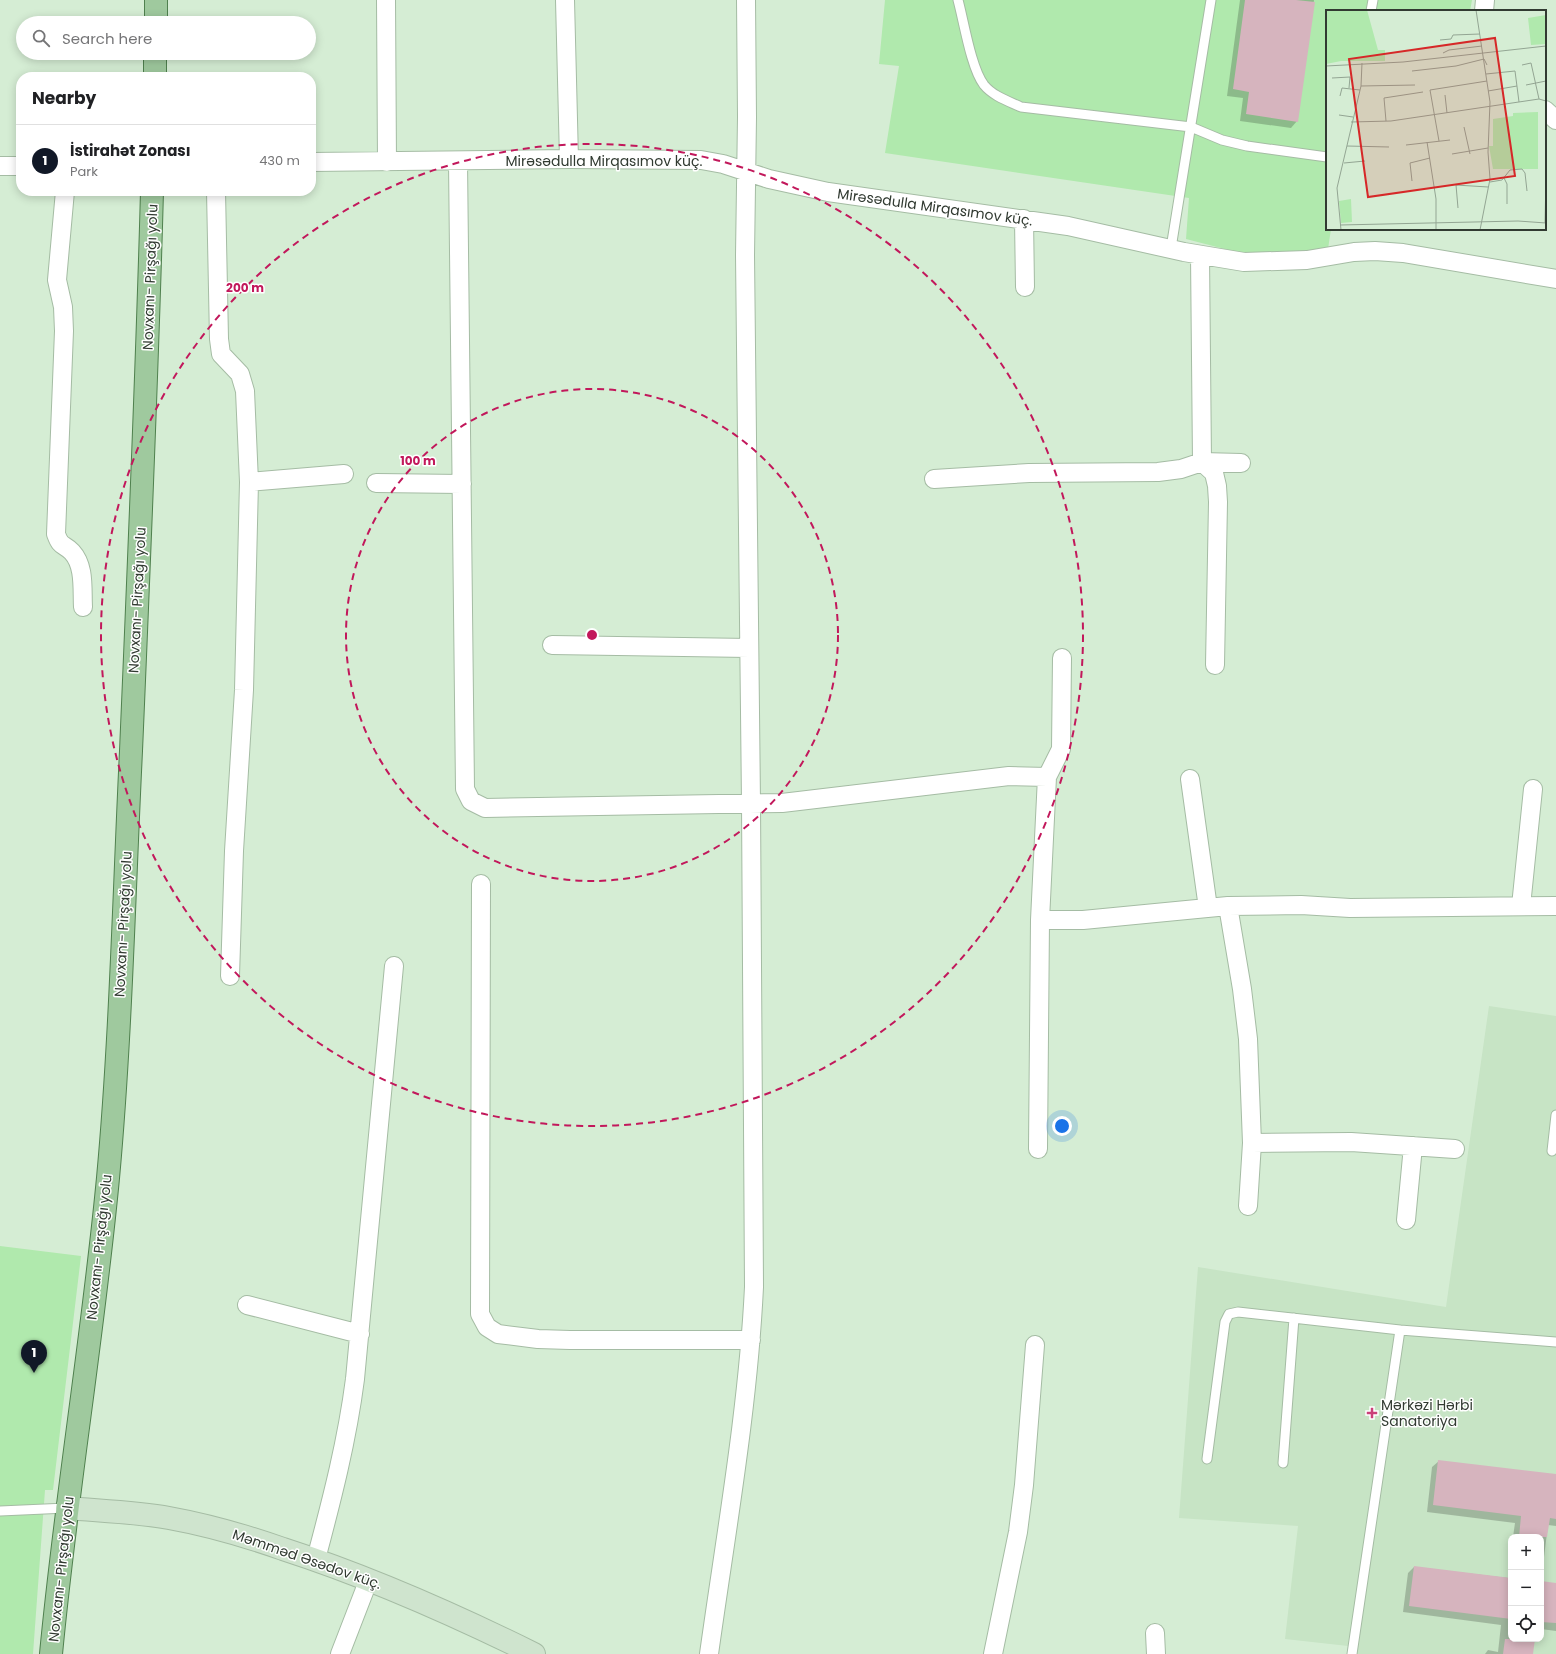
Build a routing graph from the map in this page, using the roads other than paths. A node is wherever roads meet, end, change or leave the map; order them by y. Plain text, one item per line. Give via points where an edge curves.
1 (156, 0) edge
2 (386, 0) edge
3 (565, 0) edge
4 (746, 0) edge
5 (958, 0) edge
6 (1211, 0) edge
7 (1373, 0) edge
8 (1485, 0) edge
9 (1371, 10) edge
10 (1484, 10) edge
11 (156, 16) edge
12 (155, 60) edge
13 (155, 72) edge
14 (1546, 111) edge
15 (1556, 120) edge
16 (1191, 127) junction
17 (1326, 157) edge
18 (569, 159) junction
19 (458, 161) junction
20 (316, 162) edge
21 (387, 162) junction
22 (0, 166) edge
23 (16, 166) edge
24 (746, 172) junction
25 (65, 196) edge
26 (152, 196) edge
27 (216, 196) edge
28 (1024, 219) junction
29 (1171, 248) junction
30 (1200, 255) junction
31 (1556, 279) edge
32 (1025, 287) dead end
33 (1202, 462) junction
34 (1241, 463) dead end
35 (344, 474) dead end
36 (934, 479) dead end
37 (249, 482) junction
38 (376, 483) dead end
39 (462, 484) junction
40 (83, 607) dead end
41 (552, 645) dead end
42 (749, 648) junction
43 (1062, 658) dead end
44 (1215, 664) dead end
45 (1047, 777) junction
46 (1190, 779) dead end
47 (1533, 789) dead end
48 (751, 803) junction
49 (480, 884) dead end
50 (1228, 906) junction
51 (1522, 906) junction
52 (1556, 906) edge
53 (1208, 908) junction
54 (1040, 920) junction
55 (394, 966) dead end
56 (230, 976) dead end
57 (1556, 1115) edge
58 (1252, 1143) junction
59 (1413, 1146) junction
60 (1455, 1148) dead end
61 (1038, 1149) dead end
62 (1552, 1151) dead end
63 (1248, 1206) dead end
64 (1406, 1220) dead end
65 (247, 1304) dead end
66 (1294, 1318) junction
67 (1400, 1330) junction
68 (360, 1334) junction
69 (751, 1340) junction
70 (1556, 1342) edge
71 (1035, 1345) dead end
72 (1207, 1459) dead end
73 (1284, 1462) dead end
74 (67, 1508) junction
75 (0, 1511) edge
76 (316, 1559) junction
77 (369, 1579) junction
78 (1155, 1633) dead end
79 (51, 1654) edge
80 (340, 1654) edge
81 (534, 1654) edge
82 (708, 1654) edge
83 (993, 1654) edge
84 (1156, 1654) edge
85 (1352, 1654) edge

1 - 11 main road
2 - 21 street
3 - 18 street
4 - 24 street
5 - 16 lane via 976,70 984,85 998,97 1021,107 1038,110
6 - 16 lane
7 - 9 lane
8 - 10 street
12 - 13 main road
14 - 15 street
16 - 17 lane via 1222,140 1247,146
16 - 29 lane
18 - 19 street, Mirəsədulla Mirqasımov küç.
18 - 24 street, Mirəsədulla Mirqasımov küç. via 701,160
19 - 21 street, Mirəsədulla Mirqasımov küç.
19 - 39 street
20 - 21 street, Mirəsədulla Mirqasımov küç.
22 - 23 street
24 - 28 street, Mirəsədulla Mirqasımov küç. via 828,192
24 - 42 street
25 - 40 street via 57,280 63,307 64,332 56,534 59,543 72,552 81,569
26 - 74 main road, Novxanı- Pirşağı yolu via 143,472 117,1054 108,1177
27 - 37 street via 219,339 221,354 240,374 245,391
28 - 29 street, Mirəsədulla Mirqasımov küç.
28 - 32 street
29 - 30 street, Mirəsədulla Mirqasımov küç.
30 - 31 street, Mirəsədulla Mirqasımov küç. via 1244,262 1275,262 1307,260 1354,252 1396,253
30 - 33 street
33 - 34 street
33 - 36 street via 1181,469 1158,472 1029,473
33 - 44 street via 1214,473 1217,486
35 - 37 street
37 - 56 street via 244,690 234,851
38 - 39 street
39 - 48 street via 465,789 472,801 485,808
41 - 42 street
42 - 48 street
43 - 45 street via 1061,749
45 - 48 street via 1009,776 830,798
45 - 54 street
46 - 53 street
47 - 51 street
48 - 69 street via 754,1287
49 - 69 street via 480,1314 486,1327 498,1334 557,1340
50 - 51 street
50 - 53 street
50 - 58 street via 1248,1039
51 - 52 street
53 - 54 street via 1083,920
54 - 61 street
55 - 68 street
57 - 62 lane
58 - 59 street via 1351,1142
58 - 63 street
59 - 60 street
59 - 64 street
65 - 68 street
66 - 67 lane
66 - 72 lane via 1238,1312 1229,1314 1225,1322
66 - 73 lane
67 - 70 lane
67 - 85 lane
68 - 76 street via 350,1420
69 - 82 street
71 - 83 street via 1019,1524
74 - 75 lane
74 - 76 street, Məmməd Əsədov küç. via 129,1513 204,1525
74 - 79 main road, Novxanı- Pirşağı yolu
76 - 77 street, Məmməd Əsədov küç.
77 - 80 street
77 - 81 street, Məmməd Əsədov küç. via 439,1608
78 - 84 street

